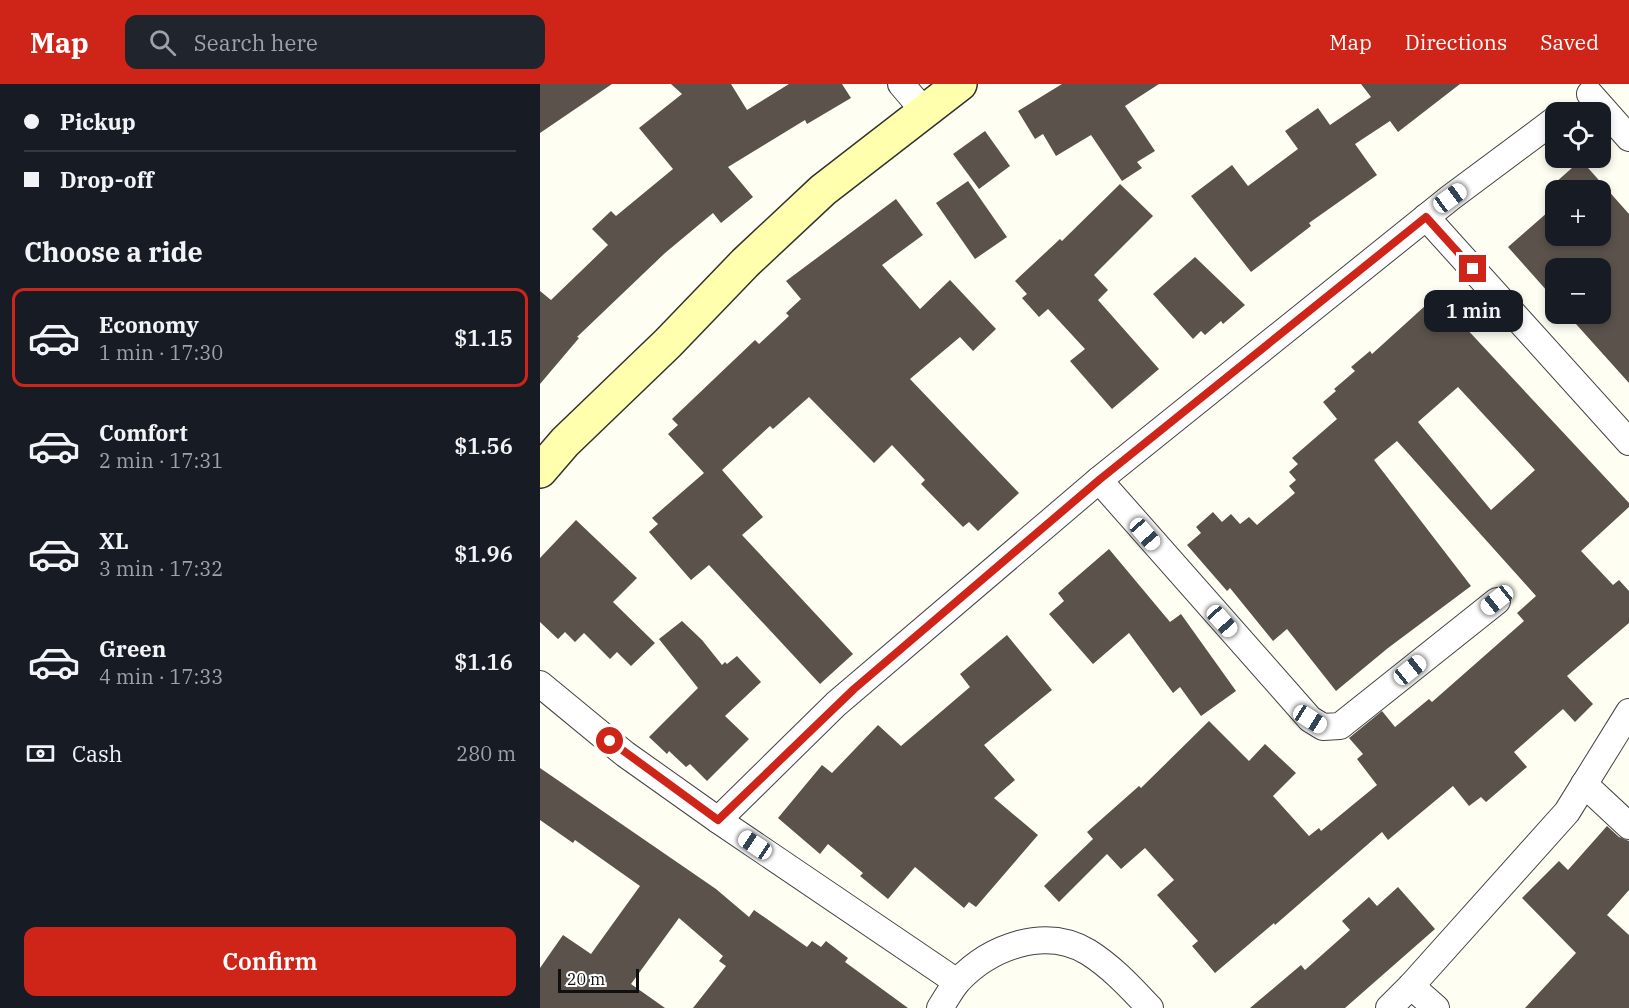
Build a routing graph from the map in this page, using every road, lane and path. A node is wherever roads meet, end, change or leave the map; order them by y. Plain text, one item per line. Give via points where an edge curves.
1 (901, 84) edge
2 (960, 84) edge
3 (1596, 89) edge
4 (1578, 102) edge
5 (924, 111) junction
6 (1545, 127) edge
7 (1629, 138) edge
8 (1426, 217) junction
9 (1629, 442) edge
10 (540, 471) edge
11 (1099, 480) junction
12 (1497, 600) dead end
13 (540, 684) edge
14 (1629, 712) edge
15 (1584, 784) junction
16 (718, 820) junction
17 (1629, 826) edge
18 (957, 982) junction
19 (1412, 986) junction
20 (940, 1008) edge
21 (1150, 1008) edge
22 (1389, 1008) edge
23 (1436, 1008) edge

1 - 5 street
2 - 5 street
3 - 4 street
3 - 7 street
5 - 10 street via 823,190 780,230
6 - 8 street
8 - 9 street
8 - 11 street
11 - 12 street via 1310,719 1323,727 1340,726
11 - 16 street via 836,704
13 - 16 street via 625,754
14 - 15 street
15 - 17 street
15 - 19 street via 1567,812
16 - 18 street
18 - 20 street
18 - 21 street via 978,963 1007,947 1043,939 1087,951 1110,967
19 - 22 street
19 - 23 street

